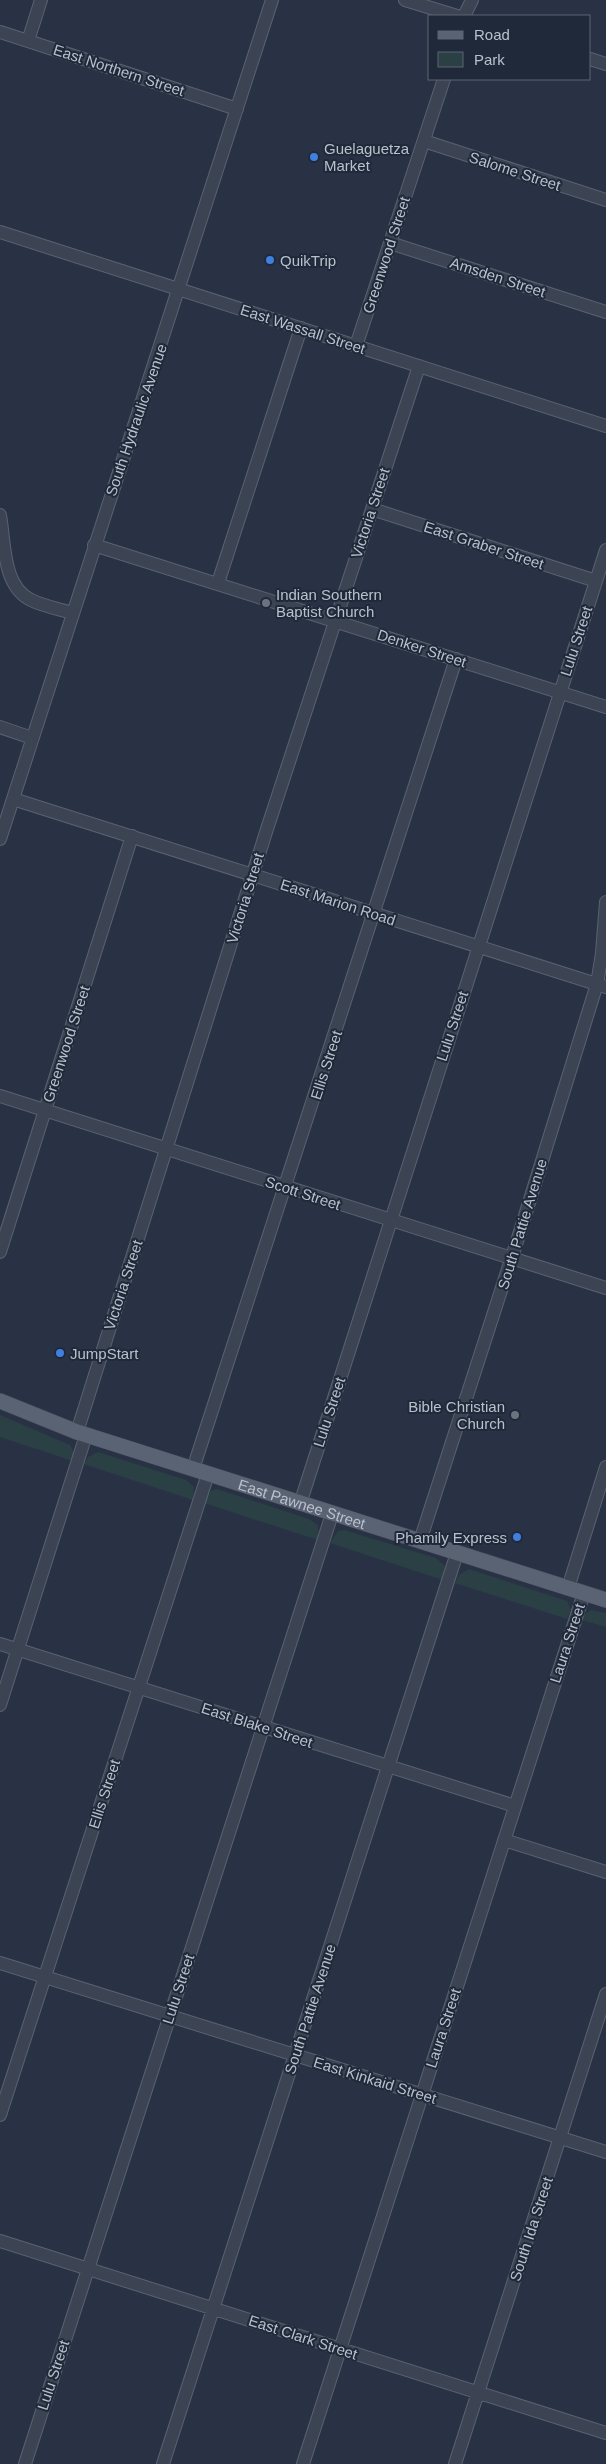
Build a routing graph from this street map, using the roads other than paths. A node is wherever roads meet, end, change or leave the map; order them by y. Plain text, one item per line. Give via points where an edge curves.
1 (41, 0) edge
2 (272, 0) edge
3 (404, 0) edge
4 (472, 0) edge
5 (454, 15) edge
6 (464, 15) edge
7 (0, 32) edge
8 (28, 41) junction
9 (591, 59) edge
10 (606, 64) edge
11 (444, 80) edge
12 (237, 109) junction
13 (424, 141) junction
14 (606, 200) edge
15 (0, 232) edge
16 (390, 243) junction
17 (179, 290) junction
18 (606, 312) edge
19 (301, 328) junction
20 (356, 346) junction
21 (419, 366) junction
22 (606, 426) edge
23 (372, 509) junction
24 (0, 514) edge
25 (94, 544) junction
26 (606, 550) edge
27 (596, 581) junction
28 (218, 583) junction
29 (72, 613) junction
30 (335, 620) junction
31 (456, 659) junction
32 (560, 692) junction
33 (606, 707) edge
34 (0, 727) edge
35 (32, 738) junction
36 (13, 799) junction
37 (132, 836) junction
38 (0, 839) edge
39 (252, 875) junction
40 (606, 902) edge
41 (375, 913) junction
42 (478, 946) junction
43 (601, 985) edge
44 (0, 1096) edge
45 (45, 1111) junction
46 (166, 1150) junction
47 (286, 1188) junction
48 (390, 1220) junction
49 (0, 1252) edge
50 (512, 1258) junction
51 (606, 1288) edge
52 (0, 1401) edge
53 (81, 1434) junction
54 (606, 1467) edge
55 (193, 1470) junction
56 (208, 1474) junction
57 (300, 1504) junction
58 (332, 1514) junction
59 (420, 1542) junction
60 (457, 1553) junction
61 (568, 1588) junction
62 (584, 1593) junction
63 (606, 1600) edge
64 (0, 1644) edge
65 (18, 1649) junction
66 (138, 1688) junction
67 (0, 1705) edge
68 (263, 1727) junction
69 (388, 1766) junction
70 (515, 1806) junction
71 (504, 1840) junction
72 (606, 1872) edge
73 (0, 1962) edge
74 (46, 1977) junction
75 (606, 1994) edge
76 (169, 2016) junction
77 (295, 2055) junction
78 (421, 2094) junction
79 (0, 2115) edge
80 (560, 2138) junction
81 (606, 2152) edge
82 (0, 2242) edge
83 (88, 2269) junction
84 (214, 2309) junction
85 (340, 2349) junction
86 (478, 2392) junction
87 (606, 2433) edge
88 (24, 2464) edge
89 (163, 2464) edge
90 (303, 2464) edge
91 (455, 2464) edge

1 - 8 street
2 - 12 street, South Hydraulic Avenue
3 - 5 street
4 - 6 street
7 - 8 street, East Northern Street
8 - 12 street, East Northern Street
9 - 10 street
11 - 13 street, Greenwood Street
12 - 17 street, South Hydraulic Avenue
13 - 14 street, Salome Street
13 - 16 street, Greenwood Street
15 - 17 street, East Wassall Street
16 - 18 street, Amsden Street
16 - 20 street, Greenwood Street
17 - 19 street, East Wassall Street
17 - 25 street, South Hydraulic Avenue
19 - 20 street, East Wassall Street
19 - 28 street
20 - 21 street, East Wassall Street
21 - 22 street, East Wassall Street
21 - 23 street, Victoria Street
23 - 27 street, East Graber Street
23 - 30 street, Victoria Street
24 - 29 street via 11,580 32,600
25 - 28 street, Denker Street
25 - 29 street, South Hydraulic Avenue
26 - 27 street, Lulu Street
27 - 32 street, Lulu Street
28 - 30 street, Denker Street
29 - 35 street, South Hydraulic Avenue
30 - 31 street, Denker Street
30 - 39 street, Victoria Street
31 - 32 street, Denker Street
31 - 41 street, Ellis Street
32 - 33 street, Denker Street
32 - 42 street, Lulu Street
34 - 35 street
35 - 36 street, South Hydraulic Avenue
36 - 37 street, East Marion Road
36 - 38 street, South Hydraulic Avenue
37 - 39 street, East Marion Road
37 - 45 street, Greenwood Street
39 - 41 street, East Marion Road
39 - 46 street, Victoria Street
40 - 43 street, South Pattie Avenue
41 - 42 street, East Marion Road
41 - 47 street, Ellis Street
42 - 43 street, East Marion Road
42 - 48 street, Lulu Street
43 - 50 street, South Pattie Avenue
44 - 45 street, Scott Street
45 - 46 street, Scott Street
45 - 49 street, Greenwood Street
46 - 47 street, Scott Street
46 - 53 street, Victoria Street
47 - 48 street, Scott Street
47 - 55 street, Ellis Street
48 - 50 street, Scott Street
48 - 57 street, Lulu Street
50 - 51 street, Scott Street
50 - 59 street, South Pattie Avenue
52 - 53 main road, East Pawnee Street
53 - 55 main road, East Pawnee Street
53 - 65 street, Victoria Street
54 - 61 street, Laura Street
55 - 56 main road, East Pawnee Street
56 - 57 main road, East Pawnee Street
56 - 66 street, Ellis Street
57 - 58 main road, East Pawnee Street
58 - 59 main road, East Pawnee Street
58 - 68 street, Lulu Street
59 - 60 main road, East Pawnee Street
60 - 61 main road, East Pawnee Street
60 - 69 street, South Pattie Avenue
61 - 62 main road, East Pawnee Street
62 - 63 main road, East Pawnee Street
62 - 70 street, Laura Street
64 - 65 street, East Blake Street
65 - 66 street, East Blake Street
65 - 67 street, Victoria Street
66 - 68 street, East Blake Street
66 - 74 street, Ellis Street
68 - 69 street, East Blake Street
68 - 76 street, Lulu Street
69 - 70 street, East Blake Street
69 - 77 street, South Pattie Avenue
70 - 71 street, Laura Street
71 - 72 street
71 - 78 street, Laura Street
73 - 74 street, East Kinkaid Street
74 - 76 street, East Kinkaid Street
74 - 79 street, Ellis Street
75 - 80 street, South Ida Street
76 - 77 street, East Kinkaid Street
76 - 83 street, Lulu Street
77 - 78 street, East Kinkaid Street
77 - 84 street, South Pattie Avenue
78 - 80 street, East Kinkaid Street
78 - 85 street, Laura Street
80 - 81 street, East Kinkaid Street
80 - 86 street, South Ida Street
82 - 83 street, East Clark Street
83 - 84 street, East Clark Street
83 - 88 street, Lulu Street
84 - 85 street, East Clark Street
84 - 89 street, South Pattie Avenue
85 - 86 street, East Clark Street
85 - 90 street, Laura Street
86 - 87 street, East Clark Street
86 - 91 street, South Ida Street

